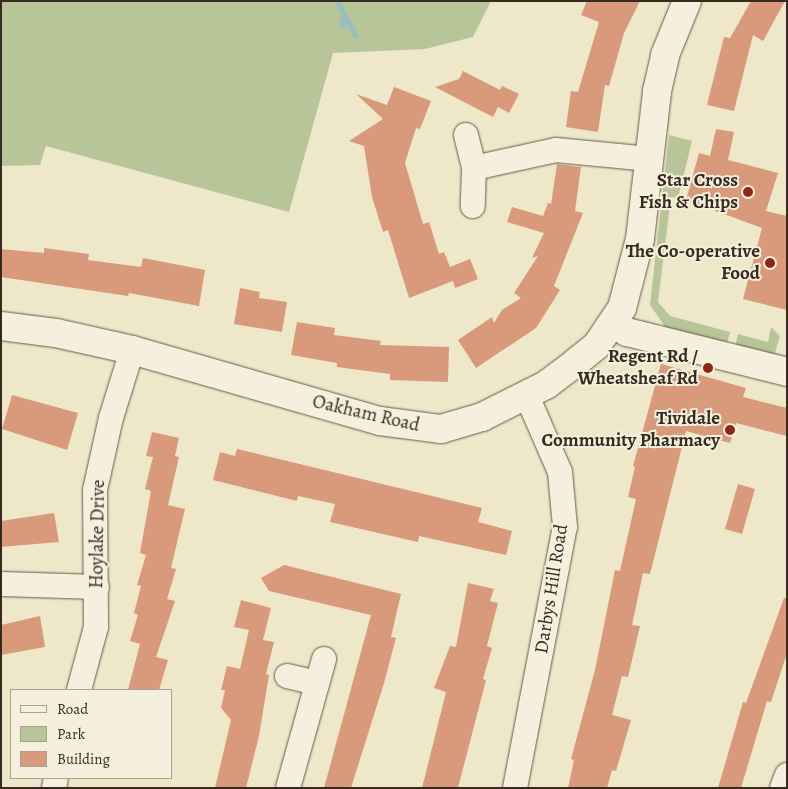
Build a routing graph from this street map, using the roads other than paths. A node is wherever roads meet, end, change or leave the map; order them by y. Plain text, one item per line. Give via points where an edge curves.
1 (687, 1) edge
2 (466, 135) dead end
3 (650, 159) junction
4 (474, 168) junction
5 (473, 206) dead end
6 (613, 323) junction
7 (1, 326) edge
8 (132, 350) junction
9 (787, 372) edge
10 (527, 396) junction
11 (1, 584) edge
12 (97, 587) junction
13 (324, 659) dead end
14 (287, 676) dead end
15 (317, 683) junction
16 (79, 689) edge
17 (787, 775) edge
18 (288, 788) edge
19 (515, 788) edge
20 (782, 788) edge

1 - 3 street, Oakham Road via 665,55 657,91
2 - 4 street
3 - 4 street via 556,150
3 - 6 street, Oakham Road via 640,238 629,289
4 - 5 street
6 - 9 street via 627,332
6 - 10 street, Oakham Road via 590,351
7 - 8 street, Oakham Road via 56,333
8 - 10 street, Oakham Road via 380,421 423,428 463,424
8 - 12 street, Hoylake Drive via 111,418 95,490
10 - 19 street, Darbys Hill Road via 560,472 564,527
11 - 12 street
12 - 16 street, Hoylake Drive via 96,627
13 - 15 street
14 - 15 street
15 - 18 street
17 - 20 street

